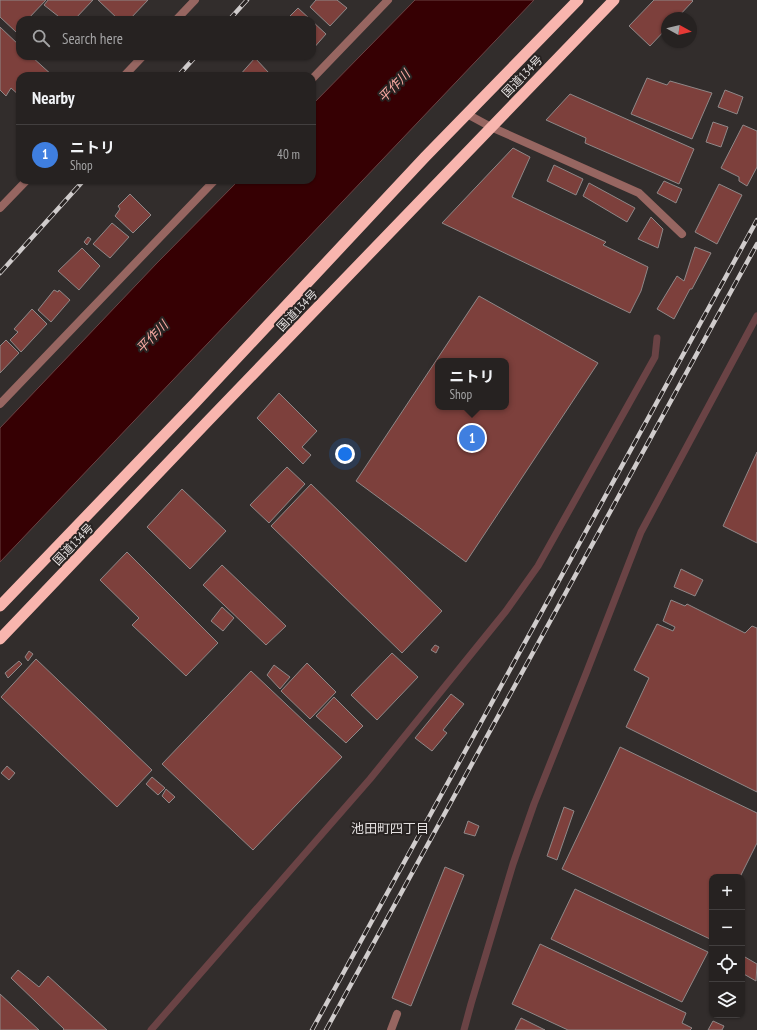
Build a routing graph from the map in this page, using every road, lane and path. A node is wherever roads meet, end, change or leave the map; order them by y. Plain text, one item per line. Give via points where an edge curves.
1 (195, 0) edge
2 (388, 0) edge
3 (578, 0) edge
4 (614, 0) edge
5 (180, 16) edge
6 (139, 60) edge
7 (128, 72) edge
8 (316, 75) edge
9 (467, 114) junction
10 (491, 127) junction
11 (23, 184) edge
12 (211, 184) edge
13 (0, 208) edge
14 (682, 234) dead end
15 (0, 404) edge
16 (0, 606) edge
17 (0, 639) edge
18 (398, 1014) dead end
19 (391, 1030) edge

1 - 5 street
2 - 8 street
3 - 9 highway, 国道134号
4 - 10 highway, 国道134号
6 - 7 street
9 - 10 street
9 - 16 highway, 国道134号
10 - 14 street via 639,193
10 - 17 highway, 国道134号
11 - 13 street
12 - 15 street
18 - 19 street

